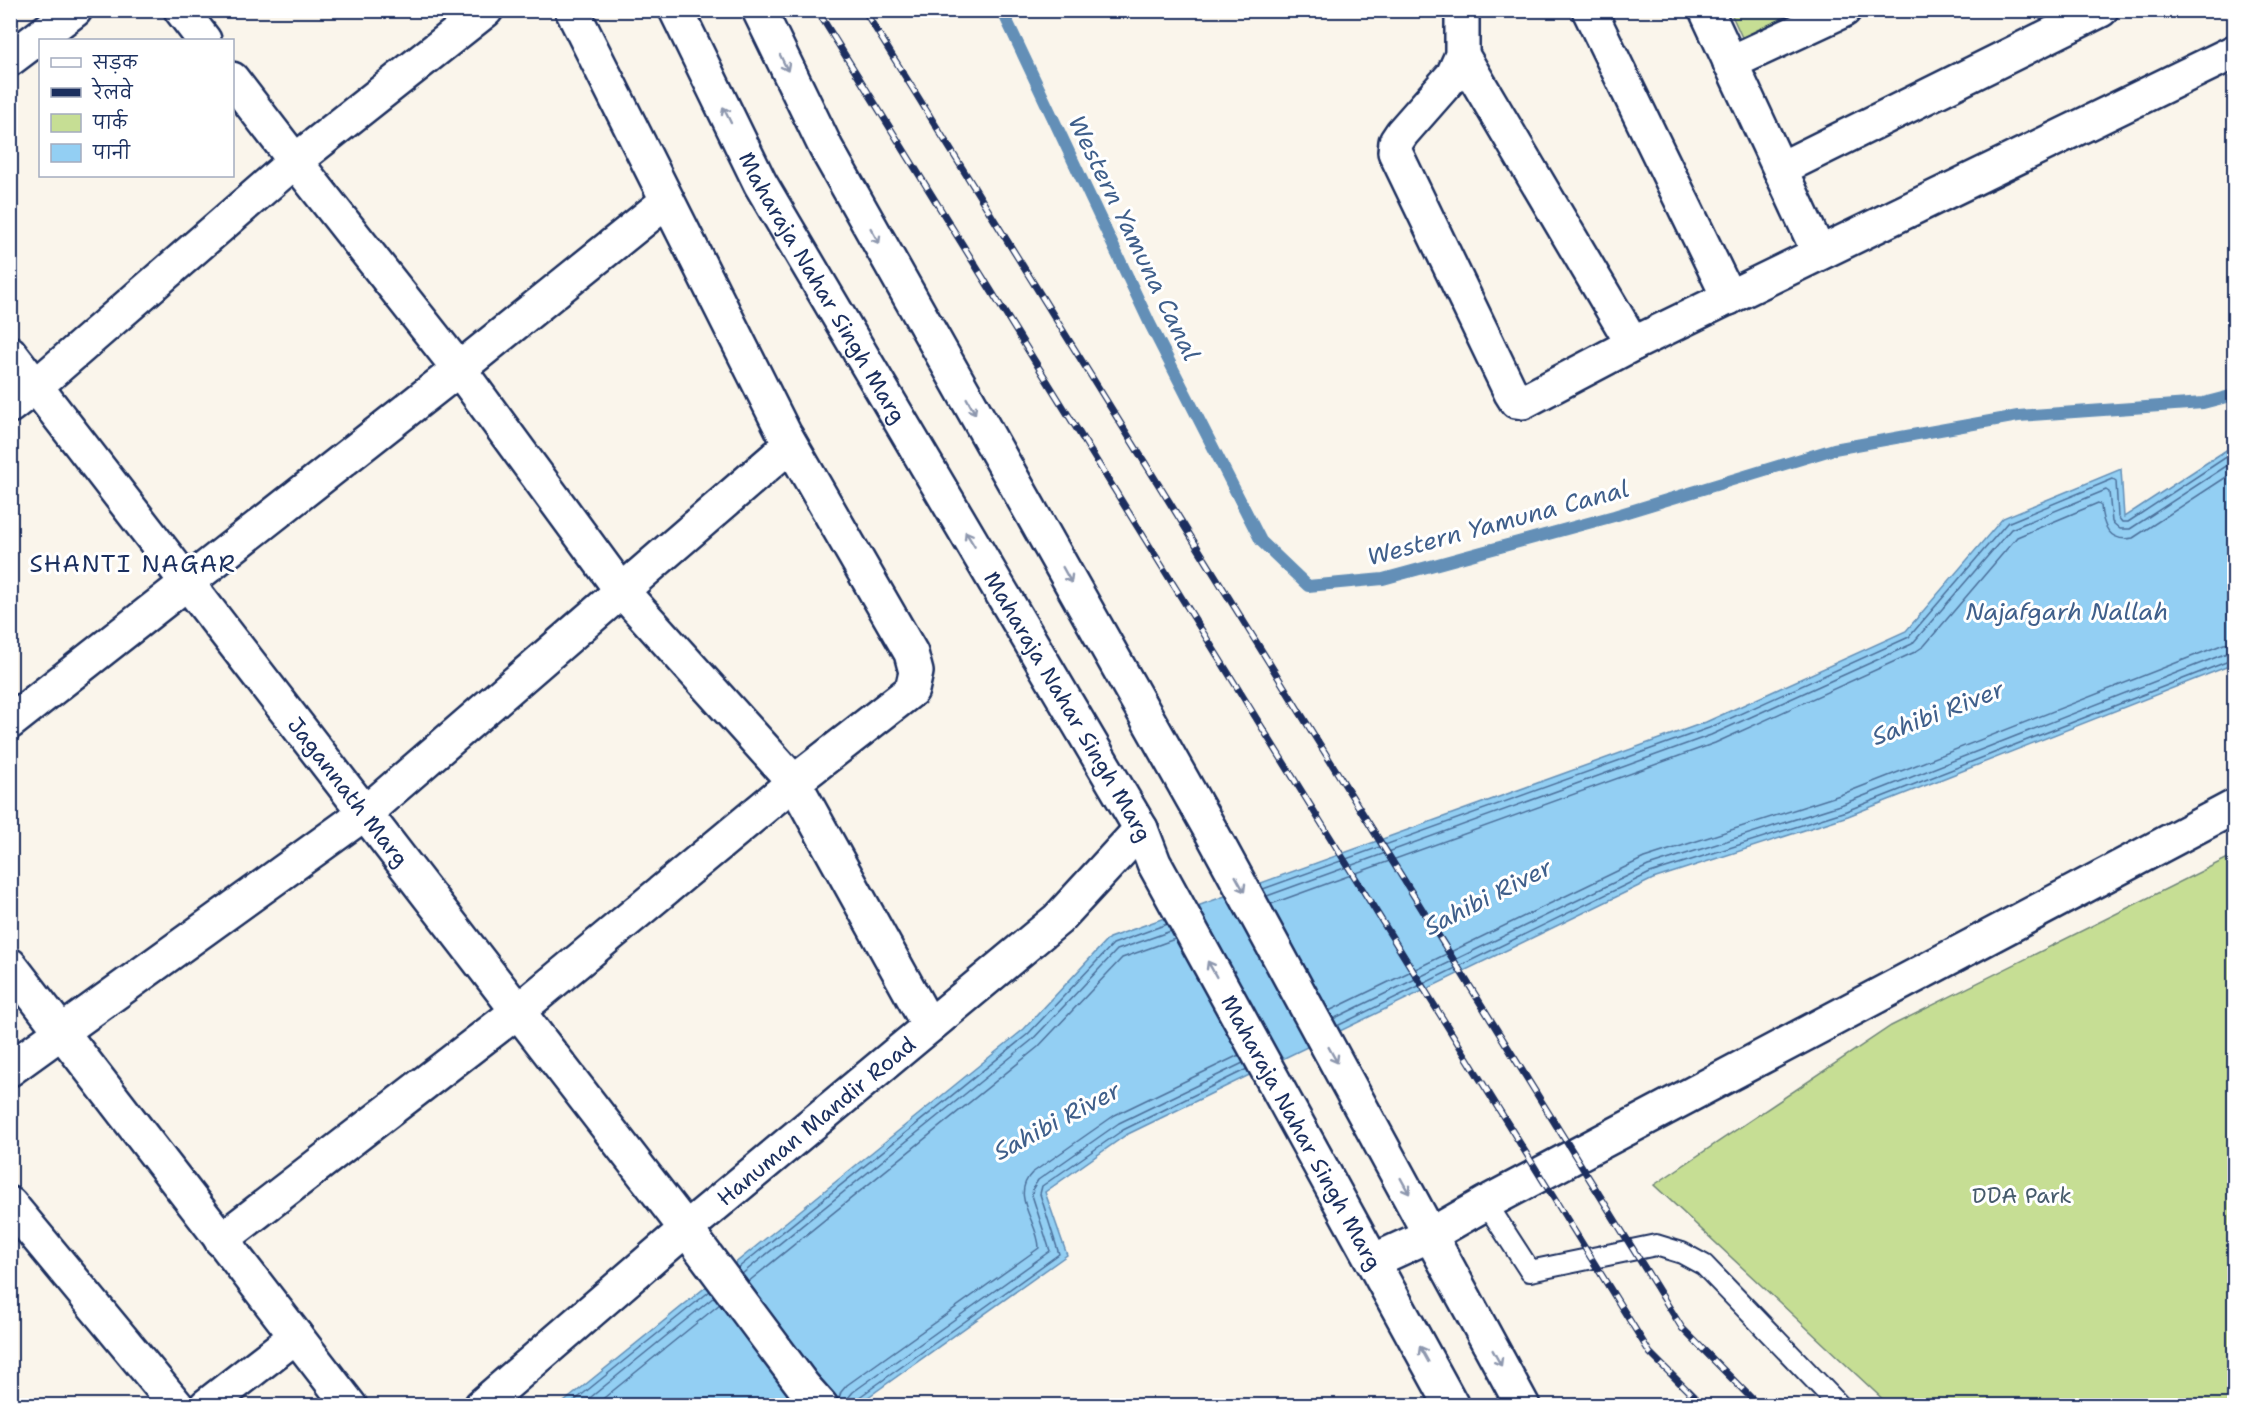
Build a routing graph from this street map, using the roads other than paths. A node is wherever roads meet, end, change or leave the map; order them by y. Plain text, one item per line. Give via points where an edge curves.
1 (75, 10) edge
2 (181, 10) edge
3 (486, 10) edge
4 (572, 10) edge
5 (676, 10) edge
6 (759, 10) edge
7 (1462, 10) edge
8 (1589, 10) edge
9 (1706, 10) edge
10 (1844, 10) edge
11 (2101, 10) edge
12 (203, 39) edge
13 (2235, 52) edge
14 (1462, 55) junction
15 (10, 59) edge
16 (1730, 63) junction
17 (234, 82) edge
18 (294, 161) junction
19 (1780, 169) junction
20 (667, 201) junction
21 (1820, 254) junction
22 (1729, 298) junction
23 (1633, 344) junction
24 (10, 353) edge
25 (459, 369) junction
26 (36, 386) junction
27 (10, 406) edge
28 (787, 438) junction
29 (188, 584) junction
30 (621, 590) junction
31 (10, 722) edge
32 (794, 782) junction
33 (2235, 807) edge
34 (365, 813) junction
35 (1141, 829) junction
36 (10, 965) edge
37 (518, 1011) junction
38 (930, 1026) junction
39 (61, 1033) junction
40 (10, 1069) edge
41 (1486, 1203) junction
42 (10, 1204) edge
43 (686, 1229) junction
44 (1432, 1234) junction
45 (221, 1240) junction
46 (1373, 1261) junction
47 (296, 1336) junction
48 (813, 1396) edge
49 (177, 1406) edge
50 (206, 1406) edge
51 (351, 1406) edge
52 (481, 1406) edge
53 (1452, 1406) edge
54 (1523, 1406) edge
55 (1840, 1406) edge

1 - 15 street
2 - 12 street
3 - 18 street
4 - 20 street
35 -> 5 street, Maharaja Nahar Singh Marg via 760,183
6 -> 44 street via 826,148 1212,832
7 - 14 street
8 - 22 street
9 - 16 street
10 - 16 street
11 - 19 street
13 - 21 street
14 - 23 street
14 - 23 street via 1453,75 1402,133 1395,152 1511,393 1516,401 1523,402
16 - 19 street
17 - 18 street
18 - 25 street
18 - 26 street
19 - 21 street
20 - 25 street
20 - 28 street
21 - 22 street
22 - 23 street
24 - 26 street, Jagannath Marg
25 - 29 street
25 - 30 street
26 - 27 street
26 - 29 street, Jagannath Marg
28 - 30 street via 790,445
28 - 32 street via 910,653 916,672 912,690
29 - 31 street
29 - 34 street, Jagannath Marg
30 - 32 street
30 - 34 street
32 - 37 street
32 - 38 street
33 - 41 street
34 - 37 street, Jagannath Marg
34 - 39 street
35 - 38 street, Hanuman Mandir Road via 1058,919
46 -> 35 street, Maharaja Nahar Singh Marg via 1154,863
36 - 39 street
37 - 43 street, Jagannath Marg
37 - 45 street
38 - 43 street, Hanuman Mandir Road
39 - 40 street
39 - 45 street
41 - 44 street
41 - 55 lane via 1530,1270 1656,1245 1704,1265
42 - 49 street
43 - 48 street, Jagannath Marg
43 - 52 street, Hanuman Mandir Road
44 - 46 street
44 -> 54 street
45 - 47 street
53 -> 46 street, Maharaja Nahar Singh Marg
47 - 50 street
47 - 51 street

